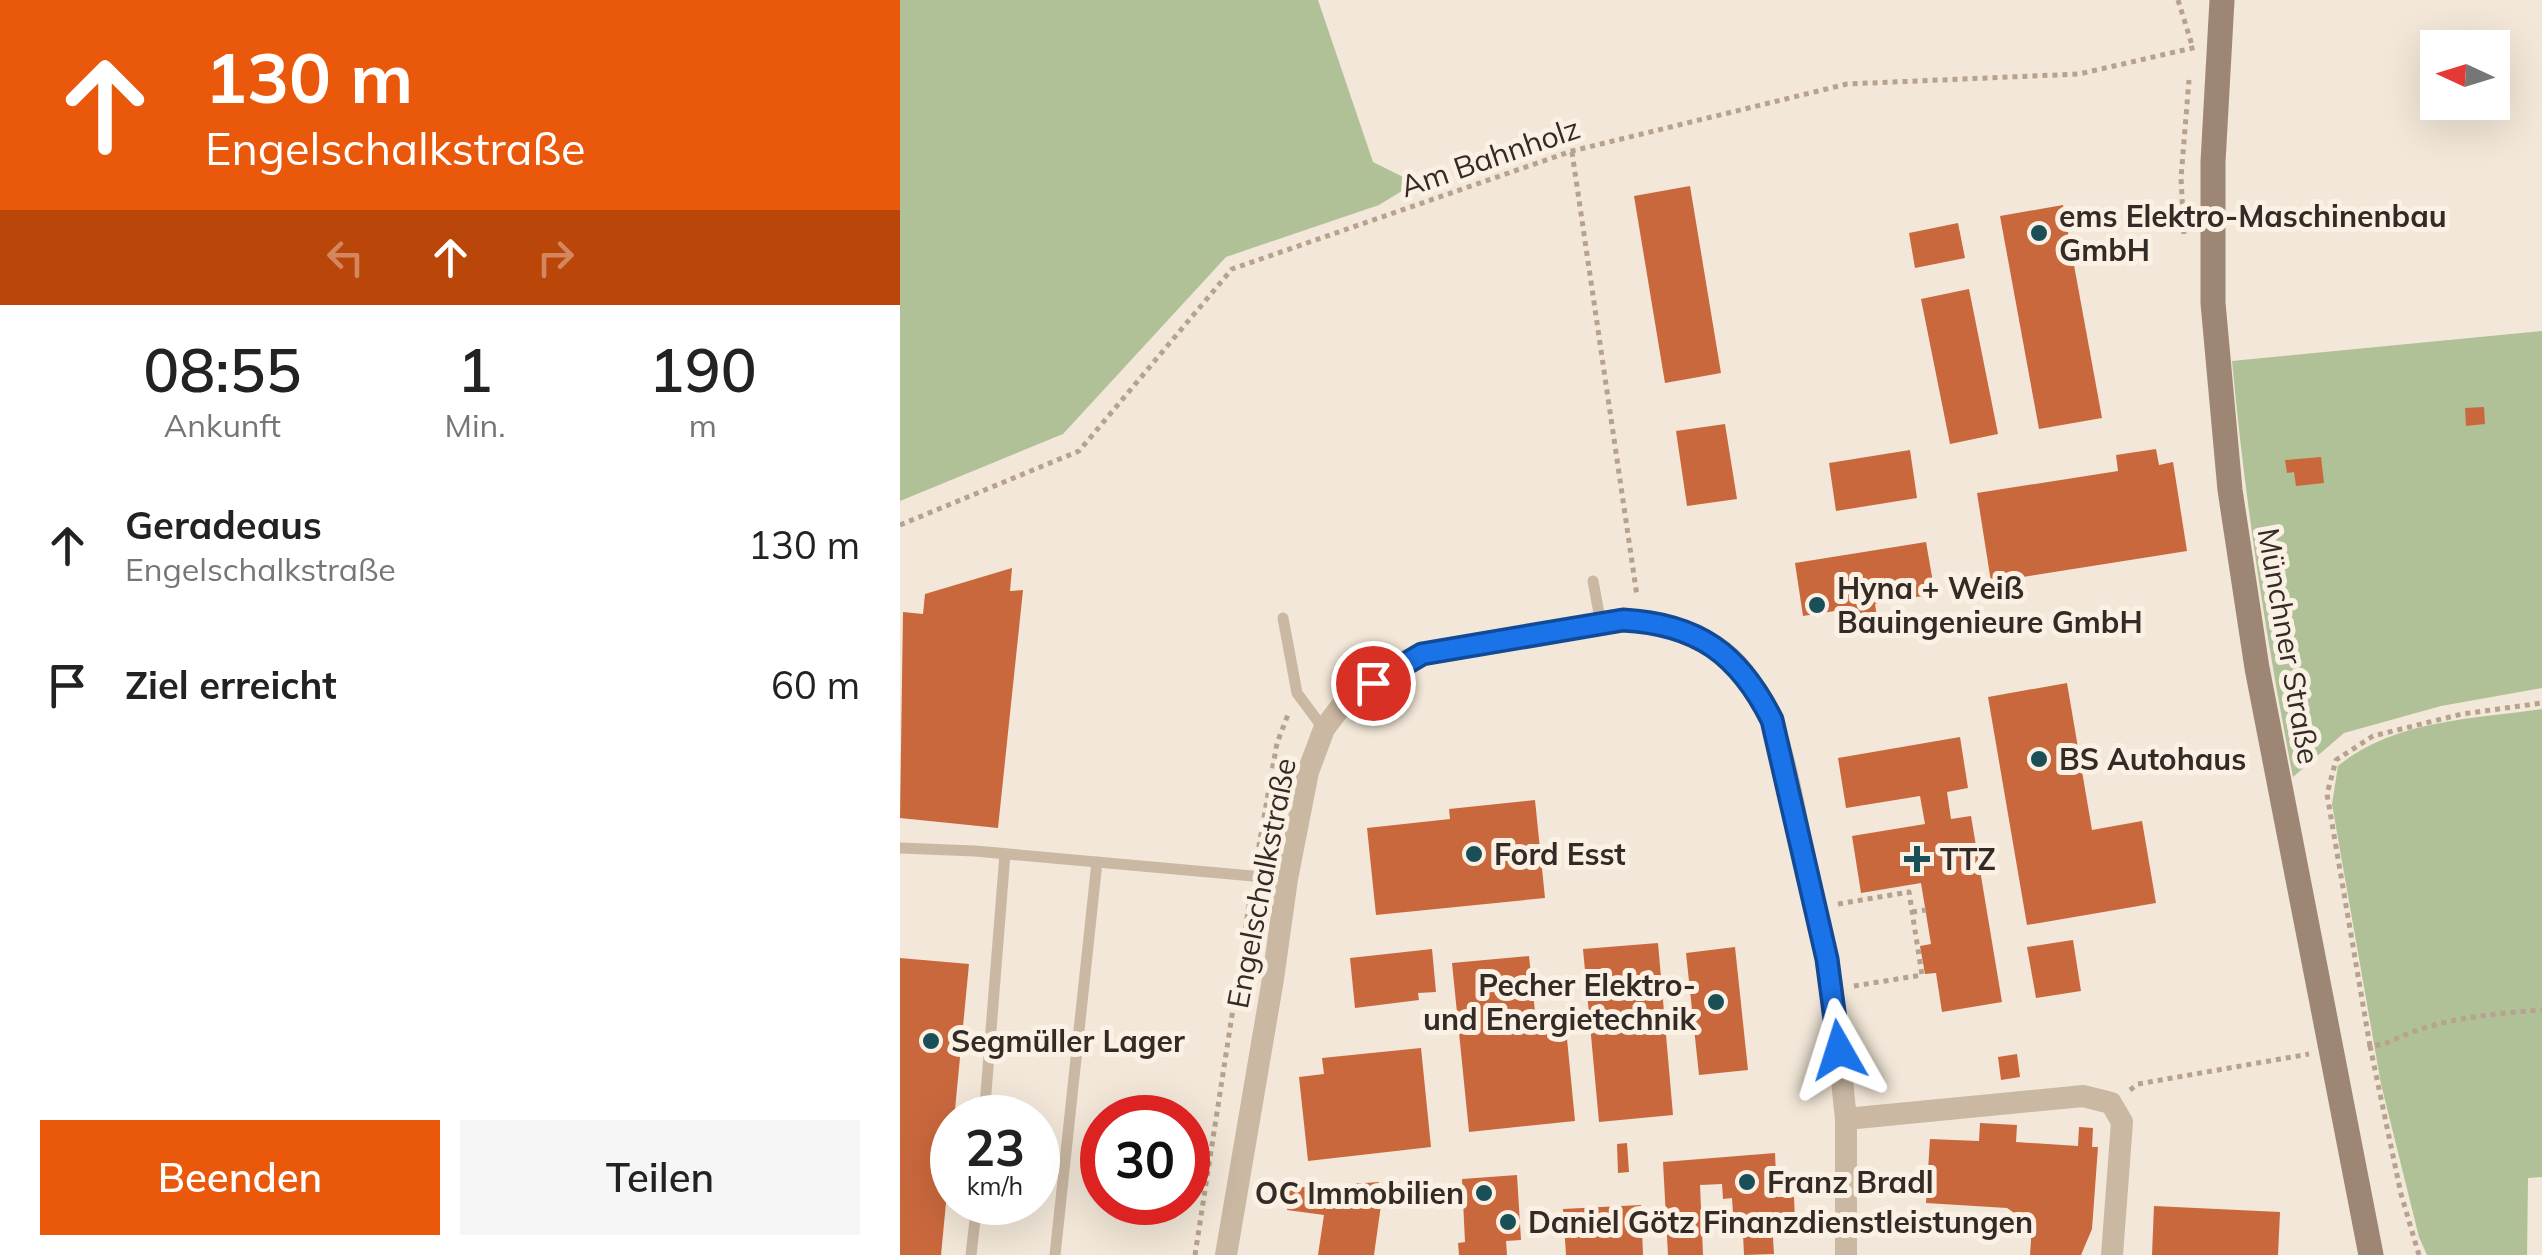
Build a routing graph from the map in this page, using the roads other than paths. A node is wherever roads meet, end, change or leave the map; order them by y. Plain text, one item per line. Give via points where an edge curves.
1 (2222, 0) edge
2 (1593, 581) dead end
3 (1283, 618) dead end
4 (1612, 622) junction
5 (1324, 729) junction
6 (900, 848) edge
7 (1005, 854) junction
8 (1097, 862) junction
9 (1286, 878) junction
10 (986, 1095) edge
11 (1846, 1119) junction
12 (974, 1225) edge
13 (970, 1255) edge
14 (1054, 1255) edge
15 (1226, 1255) edge
16 (1846, 1255) edge
17 (2112, 1255) edge
18 (2370, 1255) edge

1 - 18 main road, Münchner Straße via 2212,303 2230,490 2257,668
2 - 4 lane
3 - 5 lane via 1297,693
4 - 5 street, Engelschalkstraße via 1422,654 1348,698
4 - 11 street, Engelschalkstraße via 1654,622 1716,647 1738,664 1772,720 1832,990
5 - 9 street, Engelschalkstraße
6 - 7 lane
7 - 8 lane
7 - 10 lane
8 - 9 lane
8 - 14 lane
9 - 15 street, Engelschalkstraße
11 - 16 street, Engelschalkstraße
11 - 17 street via 2083,1096 2110,1103 2122,1122
12 - 13 lane

